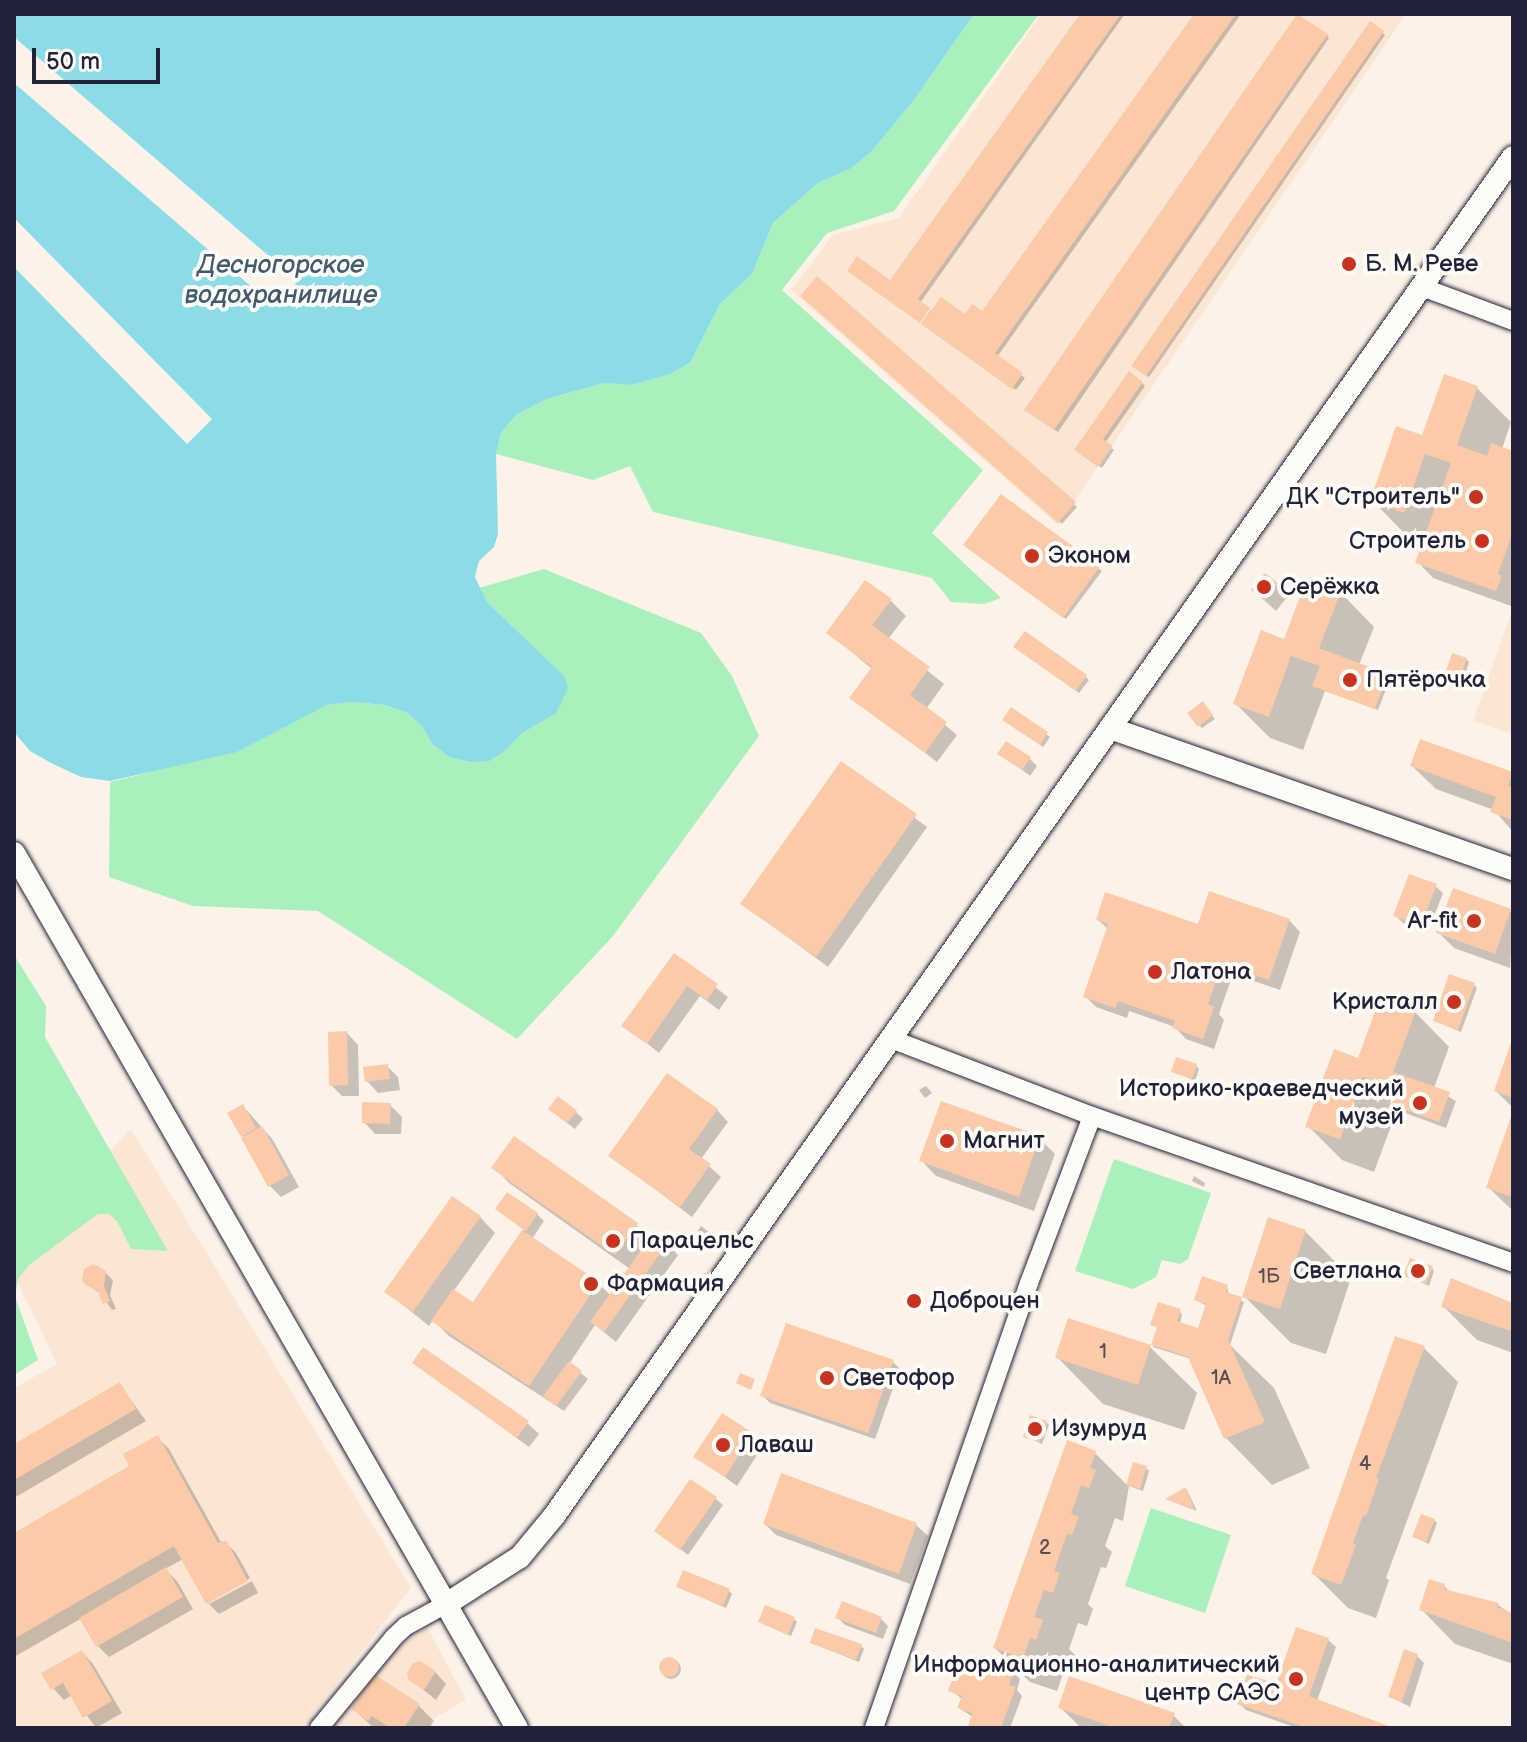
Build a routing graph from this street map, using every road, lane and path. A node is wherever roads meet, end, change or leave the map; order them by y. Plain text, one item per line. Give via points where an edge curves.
1 (1513, 157) edge
2 (1422, 287) junction
3 (1513, 321) edge
4 (1110, 728) junction
5 (14, 853) edge
6 (1513, 869) edge
7 (891, 1039) junction
8 (1092, 1116) junction
9 (1513, 1263) edge
10 (448, 1603) junction
11 (319, 1728) edge
12 (517, 1728) edge
13 (874, 1728) edge

1 - 2 street
2 - 3 street
2 - 4 street
4 - 6 street
4 - 7 street
5 - 10 street
7 - 8 street
7 - 10 street via 554,1516 520,1557
8 - 9 street
8 - 13 street
10 - 11 street via 394,1637
10 - 12 street

